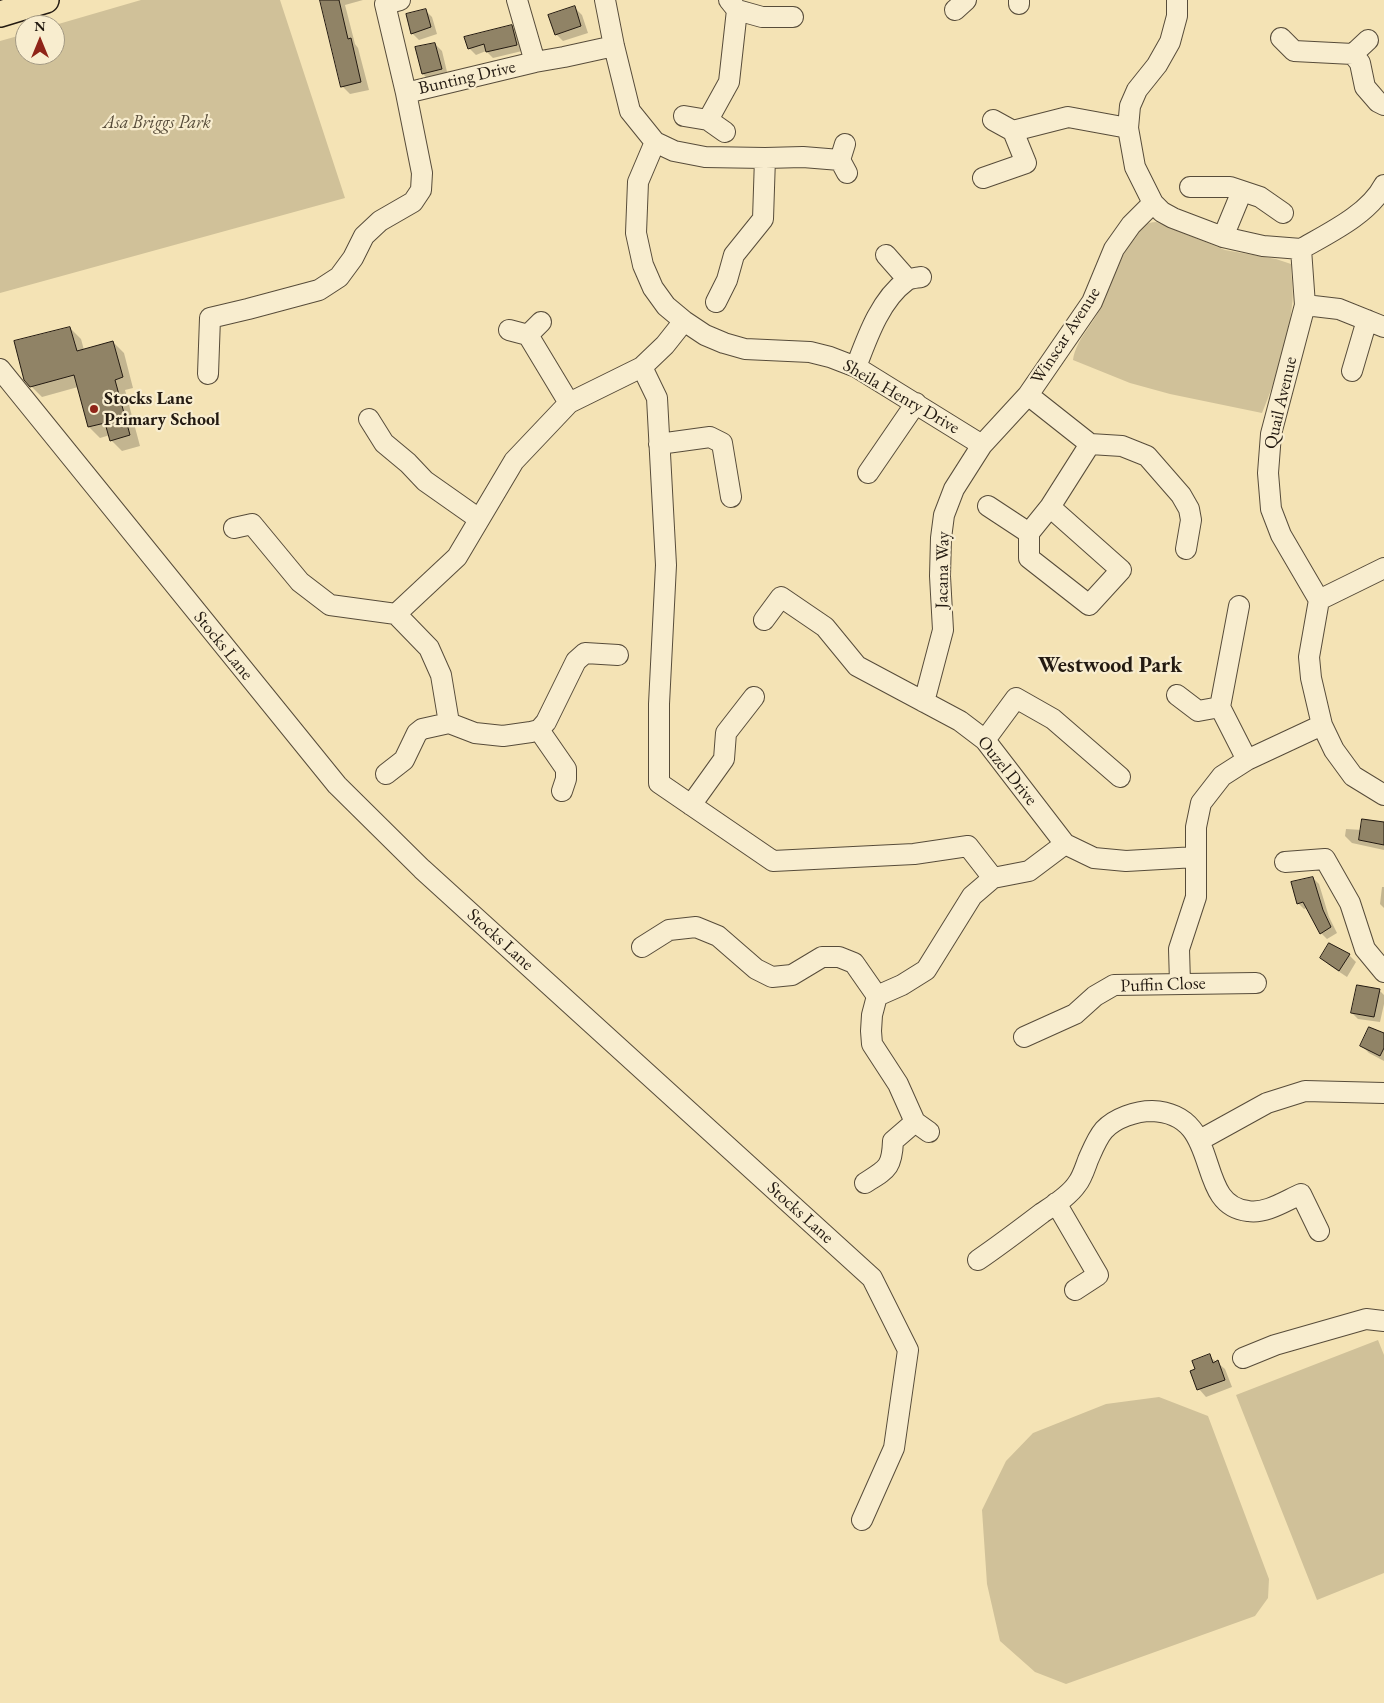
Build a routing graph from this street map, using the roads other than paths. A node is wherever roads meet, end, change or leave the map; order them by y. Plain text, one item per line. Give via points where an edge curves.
1 (46, 0) edge
2 (400, 0) edge
3 (517, 0) edge
4 (605, 0) edge
5 (1177, 0) edge
6 (733, 5) edge
7 (0, 14) edge
8 (792, 17) dead end
9 (1282, 38) dead end
10 (1368, 40) dead end
11 (614, 46) junction
12 (1353, 54) junction
13 (535, 62) junction
14 (406, 93) junction
15 (1384, 105) edge
16 (684, 116) dead end
17 (708, 120) junction
18 (993, 120) dead end
19 (1128, 128) junction
20 (1013, 131) junction
21 (725, 132) dead end
22 (656, 142) junction
23 (765, 158) junction
24 (844, 159) dead end
25 (983, 178) dead end
26 (1384, 185) edge
27 (1190, 187) dead end
28 (1242, 191) junction
29 (1153, 204) junction
30 (1283, 213) dead end
31 (1223, 237) junction
32 (1301, 249) junction
33 (886, 256) dead end
34 (714, 306) dead end
35 (1305, 306) junction
36 (684, 321) junction
37 (1376, 323) edge
38 (508, 330) dead end
39 (642, 367) junction
40 (856, 367) junction
41 (0, 369) edge
42 (1352, 371) dead end
43 (208, 374) dead end
44 (1028, 395) junction
45 (569, 403) junction
46 (916, 403) junction
47 (370, 419) dead end
48 (659, 444) junction
49 (1090, 444) junction
50 (982, 445) junction
51 (868, 473) dead end
52 (731, 497) dead end
53 (988, 506) dead end
54 (1050, 507) junction
55 (479, 520) junction
56 (248, 521) dead end
57 (1029, 533) junction
58 (1186, 548) dead end
59 (1384, 568) edge
60 (1319, 600) junction
61 (1239, 606) dead end
62 (396, 614) junction
63 (764, 620) dead end
64 (618, 655) dead end
65 (1178, 695) dead end
66 (754, 697) dead end
67 (924, 702) junction
68 (1220, 707) junction
69 (449, 723) junction
70 (1322, 725) junction
71 (539, 730) junction
72 (985, 740) junction
73 (1247, 760) junction
74 (386, 774) dead end
75 (1120, 778) dead end
76 (562, 791) dead end
77 (1384, 795) edge
78 (691, 805) junction
79 (1065, 844) junction
80 (1196, 856) junction
81 (1285, 862) dead end
82 (993, 878) junction
83 (642, 948) dead end
84 (1384, 972) edge
85 (1180, 983) junction
86 (1256, 983) dead end
87 (877, 996) junction
88 (1024, 1037) dead end
89 (1384, 1093) edge
90 (1200, 1140) junction
91 (865, 1182) dead end
92 (1056, 1203) junction
93 (1319, 1231) dead end
94 (978, 1260) dead end
95 (1075, 1290) dead end
96 (1384, 1321) edge
97 (1244, 1358) dead end
98 (862, 1520) dead end

1 - 7 main road
2 - 14 street via 385,4
3 - 13 street
4 - 11 street
5 - 19 street via 1177,16 1170,42 1137,90 1130,106
6 - 8 street via 762,17
6 - 17 street via 729,82
9 - 12 street via 1294,51
10 - 12 street
11 - 13 street, Bunting Drive
11 - 22 street via 630,111
12 - 15 street via 1360,63 1365,87
13 - 14 street, Bunting Drive
14 - 43 street, Bunting Drive via 422,172 421,190 412,202 380,221 364,236 339,277 318,290 210,318
16 - 17 street
17 - 21 street
18 - 20 street
19 - 20 street via 1068,118
19 - 29 street via 1135,167
20 - 25 street via 1026,163
22 - 23 street via 674,151 705,157
22 - 36 street, Sheila Henry Drive via 638,182 636,232 643,265 653,288 666,306
23 - 24 street
23 - 34 street via 763,219 734,255 727,280
26 - 32 street via 1380,193 1349,222
27 - 28 street via 1230,187
28 - 30 street via 1260,197
28 - 31 street
29 - 31 street via 1173,218
29 - 44 street, Winscar Avenue via 1131,225 1114,249 1092,302
31 - 32 street via 1264,246
32 - 35 street, Quail Avenue
33 - 40 street via 914,278 890,298 872,325
35 - 37 street via 1339,309
35 - 60 street, Quail Avenue via 1270,434 1268,473 1271,509 1281,535
36 - 39 street
36 - 40 street, Sheila Henry Drive via 705,335 745,349 810,352
37 - 42 street
38 - 45 street via 535,328
39 - 45 street
39 - 48 street via 657,398
40 - 46 street, Sheila Henry Drive
41 - 98 street, Stocks Lane via 337,786 422,869 872,1278 908,1350 894,1448
44 - 49 street
44 - 50 street, Winscar Avenue
45 - 55 street via 514,461
46 - 50 street, Sheila Henry Drive
46 - 51 street
47 - 55 street via 384,443 425,480
48 - 52 street via 710,436 722,443
48 - 78 street via 666,565 659,704 659,783
49 - 54 street
49 - 58 street via 1122,446 1147,456 1189,509 1191,520
50 - 67 street, Jacana Way via 954,489 944,515 940,576 943,630
53 - 57 street
54 - 57 street
54 - 57 street via 1121,570 1089,605 1029,558
55 - 62 street via 457,557
56 - 62 street via 300,582 330,605
59 - 60 street
60 - 70 street via 1309,657
61 - 68 street
62 - 69 street via 429,648 441,675
63 - 67 street, Ouzel Drive via 781,597 825,627 857,666
64 - 71 street via 585,653 576,661
65 - 68 street via 1198,711
66 - 78 street via 726,734 724,759
67 - 72 street, Ouzel Drive via 960,720
68 - 73 street
69 - 71 street via 488,735
69 - 74 street via 422,729 404,760
70 - 73 street
70 - 77 street via 1334,750 1353,776
71 - 76 street via 564,764 566,773
72 - 75 street via 1016,698 1054,719
72 - 79 street, Ouzel Drive
73 - 80 street via 1222,776 1201,803 1196,827
78 - 82 street via 773,861 914,854 968,846
79 - 80 street, Ouzel Drive via 1094,858 1126,861
79 - 82 street via 1029,871
80 - 85 street via 1196,897 1179,949
81 - 84 street via 1325,859 1350,903 1365,949
82 - 87 street via 972,896 926,970
83 - 87 street via 669,930 696,927 718,936 756,969 772,976 792,975 822,957 839,957 854,963
85 - 86 street, Puffin Close
85 - 88 street, Puffin Close via 1114,984 1075,1014
87 - 91 street via 872,1015 872,1044 922,1127 893,1141 887,1168
89 - 90 street via 1305,1091 1267,1103
90 - 92 street via 1184,1122 1166,1112 1144,1111 1123,1117 1104,1130 1078,1184
90 - 93 street via 1216,1190 1229,1205 1248,1212 1266,1210 1301,1194
92 - 94 street
92 - 95 street via 1098,1275
96 - 97 street via 1366,1319 1275,1345

